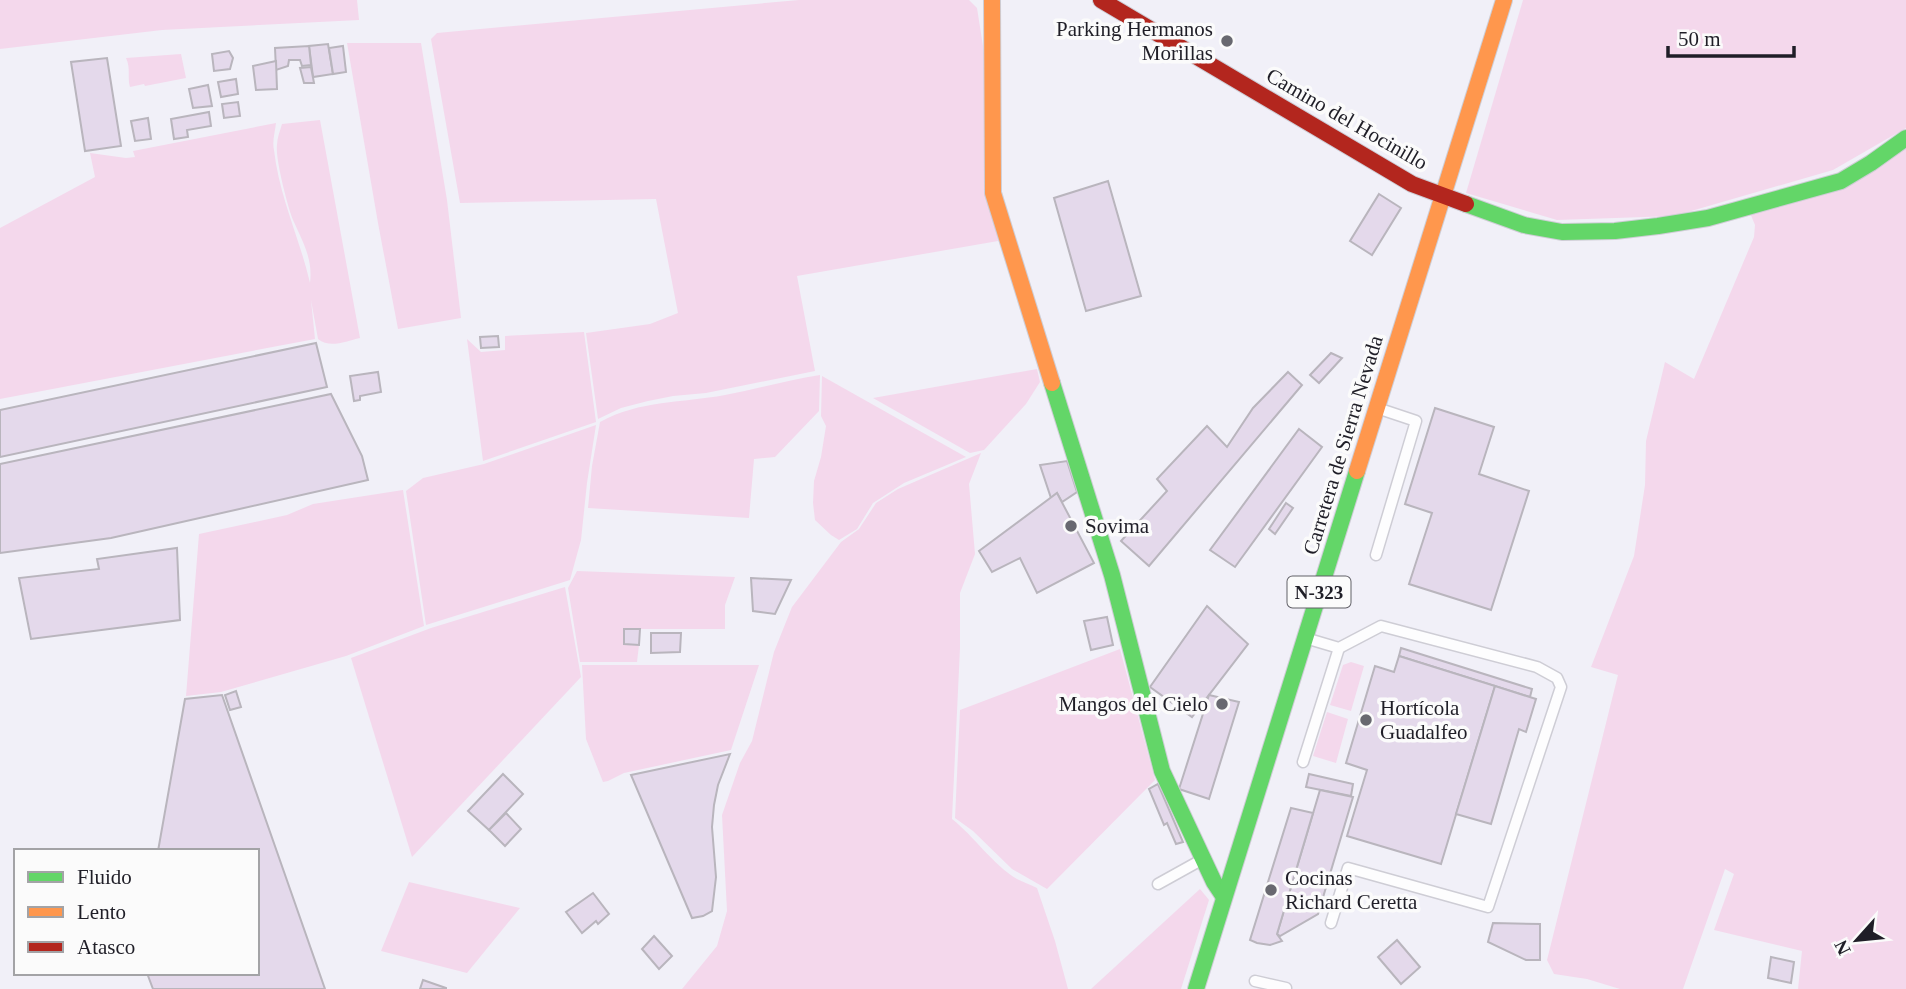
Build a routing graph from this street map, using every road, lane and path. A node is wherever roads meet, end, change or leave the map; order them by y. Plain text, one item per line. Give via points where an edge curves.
1 (992, 0) edge
2 (1101, 0) edge
3 (1504, 0) edge
4 (1906, 138) edge
5 (1443, 194) junction
6 (1377, 408) junction
7 (1376, 555) dead end
8 (1305, 638) junction
9 (1339, 648) junction
10 (1303, 762) dead end
11 (1203, 859) junction
12 (1158, 884) dead end
13 (1224, 897) junction
14 (1331, 923) dead end
15 (1255, 981) dead end
16 (1286, 988) edge
17 (1196, 989) edge

1 - 11 main road via 993,193 1112,575 1163,771
2 - 5 main road, Camino del Hocinillo via 1412,184
3 - 5 main road, N-323
4 - 5 main road, Camino del Hocinillo via 1841,181 1707,218 1615,231 1562,232 1524,225
5 - 6 main road, Carretera de Sierra Nevada / N-323
6 - 7 lane via 1416,421
6 - 8 main road, Carretera de Sierra Nevada / N-323
8 - 9 lane
8 - 13 main road, Carretera de Sierra Nevada / N-323
9 - 10 lane
9 - 14 lane via 1381,626 1537,667 1558,678 1561,687 1488,906 1348,868
11 - 12 lane
11 - 13 main road
13 - 17 main road, Carretera de Sierra Nevada / N-323
15 - 16 lane

